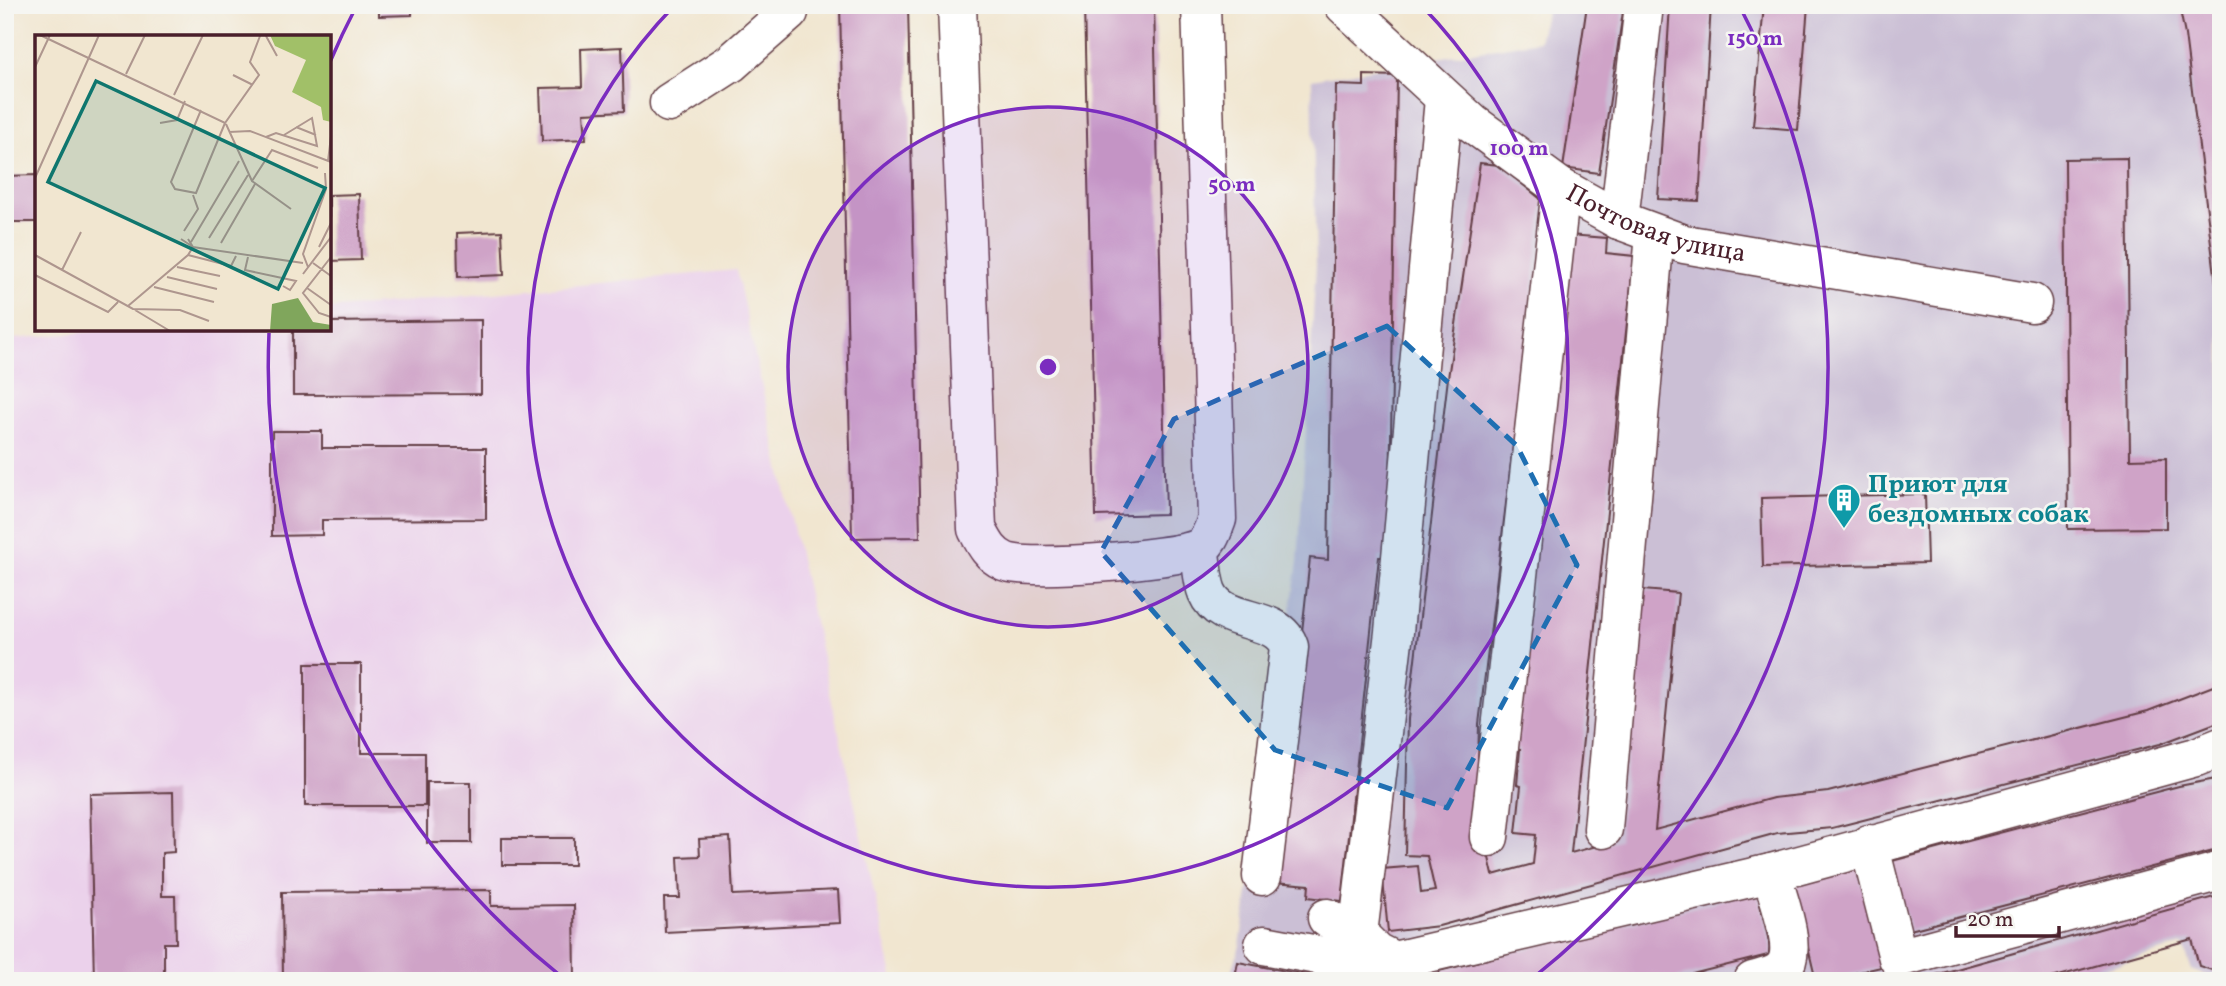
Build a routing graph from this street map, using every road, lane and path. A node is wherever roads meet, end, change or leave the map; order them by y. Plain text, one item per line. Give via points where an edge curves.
1 (789, 5) edge
2 (957, 5) edge
3 (1201, 5) edge
4 (1344, 5) edge
5 (1644, 5) edge
6 (1444, 99) junction
7 (669, 103) dead end
8 (1561, 188) junction
9 (1619, 219) junction
10 (1654, 234) junction
11 (2032, 303) dead end
12 (1199, 549) junction
13 (2221, 747) edge
14 (1603, 829) dead end
15 (1489, 837) dead end
16 (1869, 844) junction
17 (2221, 871) edge
18 (1771, 873) junction
19 (1262, 876) dead end
20 (1264, 945) dead end
21 (1394, 971) edge
22 (1753, 981) edge

1 - 7 lane via 789,12 731,63
2 - 12 lane via 977,528 987,549 1005,563 1030,567
3 - 12 lane via 1217,519 1211,537
4 - 6 lane, Почтовая улица
5 - 9 lane
6 - 8 lane, Почтовая улица
6 - 21 lane via 1394,632 1343,926
8 - 9 lane, Почтовая улица
8 - 15 lane
9 - 10 lane, Почтовая улица
10 - 11 lane, Почтовая улица via 1684,244
10 - 14 lane
12 - 19 lane via 1206,591 1213,603 1226,612 1277,628 1286,635 1289,647
13 - 16 lane
16 - 17 lane via 1898,958
16 - 18 lane
18 - 21 lane
18 - 22 lane via 1790,947 1781,970
20 - 21 lane

